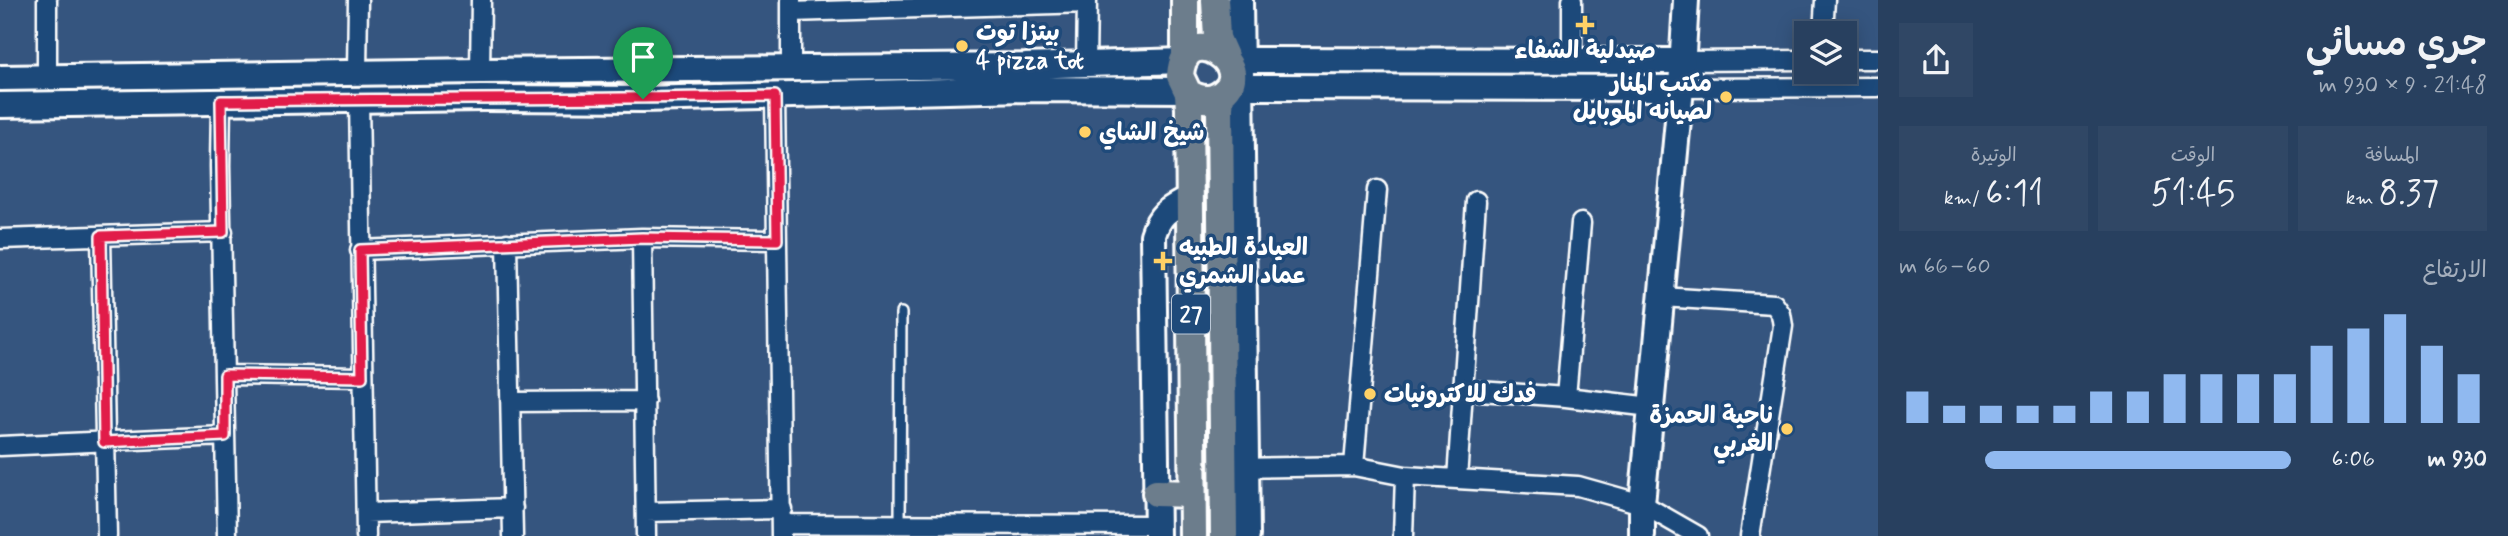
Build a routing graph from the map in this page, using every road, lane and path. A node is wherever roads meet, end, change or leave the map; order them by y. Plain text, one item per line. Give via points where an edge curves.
1 (47, 0) edge
2 (358, 0) edge
3 (481, 0) edge
4 (1185, 0) edge
5 (1215, 0) edge
6 (1240, 0) edge
7 (1572, 0) edge
8 (1686, 0) edge
9 (1825, 0) edge
10 (1087, 2) edge
11 (1030, 3) edge
12 (915, 4) edge
13 (791, 6) edge
14 (1824, 21) edge
15 (1231, 59) junction
16 (1857, 59) edge
17 (1878, 59) edge
18 (1184, 60) junction
19 (1794, 60) edge
20 (1572, 61) junction
21 (1681, 61) junction
22 (1086, 65) junction
23 (791, 68) junction
24 (642, 69) junction
25 (589, 70) junction
26 (480, 71) junction
27 (357, 72) junction
28 (95, 76) junction
29 (47, 77) junction
30 (0, 78) edge
31 (1025, 78) junction
32 (1878, 87) edge
33 (1681, 88) junction
34 (1187, 91) junction
35 (1229, 91) junction
36 (775, 96) junction
37 (359, 99) junction
38 (643, 99) junction
39 (590, 100) junction
40 (221, 101) junction
41 (97, 103) junction
42 (0, 105) edge
43 (1377, 190) dead end
44 (1190, 198) junction
45 (1476, 201) dead end
46 (1581, 223) dead end
47 (223, 232) junction
48 (101, 236) junction
49 (642, 238) junction
50 (0, 239) edge
51 (777, 240) junction
52 (507, 243) junction
53 (360, 250) junction
54 (1661, 297) junction
55 (901, 313) dead end
56 (225, 375) junction
57 (362, 377) junction
58 (1464, 390) junction
59 (1566, 397) junction
60 (645, 401) junction
61 (511, 402) junction
62 (1651, 407) junction
63 (225, 436) junction
64 (104, 442) junction
65 (0, 446) edge
66 (1354, 466) junction
67 (1234, 468) junction
68 (1405, 476) junction
69 (1457, 479) junction
70 (1156, 493) junction
71 (1192, 494) junction
72 (1642, 504) junction
73 (513, 508) junction
74 (646, 512) junction
75 (366, 513) junction
76 (781, 523) edge
77 (900, 524) junction
78 (1157, 530) edge
79 (107, 536) edge
80 (227, 536) edge
81 (366, 536) edge
82 (513, 536) edge
83 (646, 536) edge
84 (1193, 536) edge
85 (1224, 536) edge
86 (1247, 536) edge
87 (1404, 536) edge
88 (1642, 536) edge
89 (1698, 536) edge
90 (1750, 536) edge

1 - 29 street
2 - 27 street
3 - 26 street
4 - 18 main road, 27
5 - 15 main road, 27 via 1217,38
6 - 15 street
7 - 20 street
8 - 21 street
9 - 14 street
10 - 11 street
10 - 22 street
11 - 12 street
12 - 13 street
13 - 23 street
15 - 18 main road via 1204,48
15 - 20 street
15 - 35 main road, 27
16 - 17 street
18 - 22 street
18 - 34 main road, 27 via 1180,76
19 - 21 street
20 - 21 street
21 - 33 street
22 - 31 street
23 - 24 street
23 - 31 street
24 - 25 street
24 - 38 street via 634,83
25 - 26 street
25 - 39 street via 600,82
26 - 27 street
27 - 28 street
28 - 29 street
28 - 41 street
29 - 30 street
31 - 34 street
31 - 36 street
32 - 33 street
33 - 35 street
33 - 54 street
34 - 35 main road via 1208,100
34 - 44 main road, 27
35 - 67 main road, 27
36 - 38 street
36 - 51 street
37 - 39 street
37 - 40 street
37 - 53 street
38 - 39 street
40 - 41 street
40 - 47 street
41 - 42 street
43 - 66 street
44 - 70 street via 1163,214 1153,235
44 - 71 main road, 27
45 - 58 street
46 - 59 street
47 - 48 street
47 - 56 street
48 - 50 street
48 - 64 street
49 - 51 street
49 - 52 street
49 - 60 street
51 - 76 street
52 - 53 street
52 - 61 street
53 - 57 street
54 - 62 street
54 - 90 street via 1774,304 1781,314 1783,326
55 - 77 lane
56 - 57 street
56 - 63 street
57 - 75 street
58 - 59 street
58 - 69 street
59 - 62 street
60 - 61 street
60 - 74 street
61 - 73 street
62 - 72 street
63 - 64 street
63 - 80 street
64 - 65 street
64 - 79 street
66 - 67 street
66 - 68 street
67 - 85 main road, 27
67 - 86 street
68 - 69 street
68 - 87 street
69 - 72 street via 1578,486
70 - 71 main road
70 - 78 street
71 - 84 main road, 27
72 - 88 street
72 - 89 street
73 - 75 street
73 - 82 street
74 - 76 street
74 - 83 street
75 - 81 street
76 - 77 street
77 - 78 street

